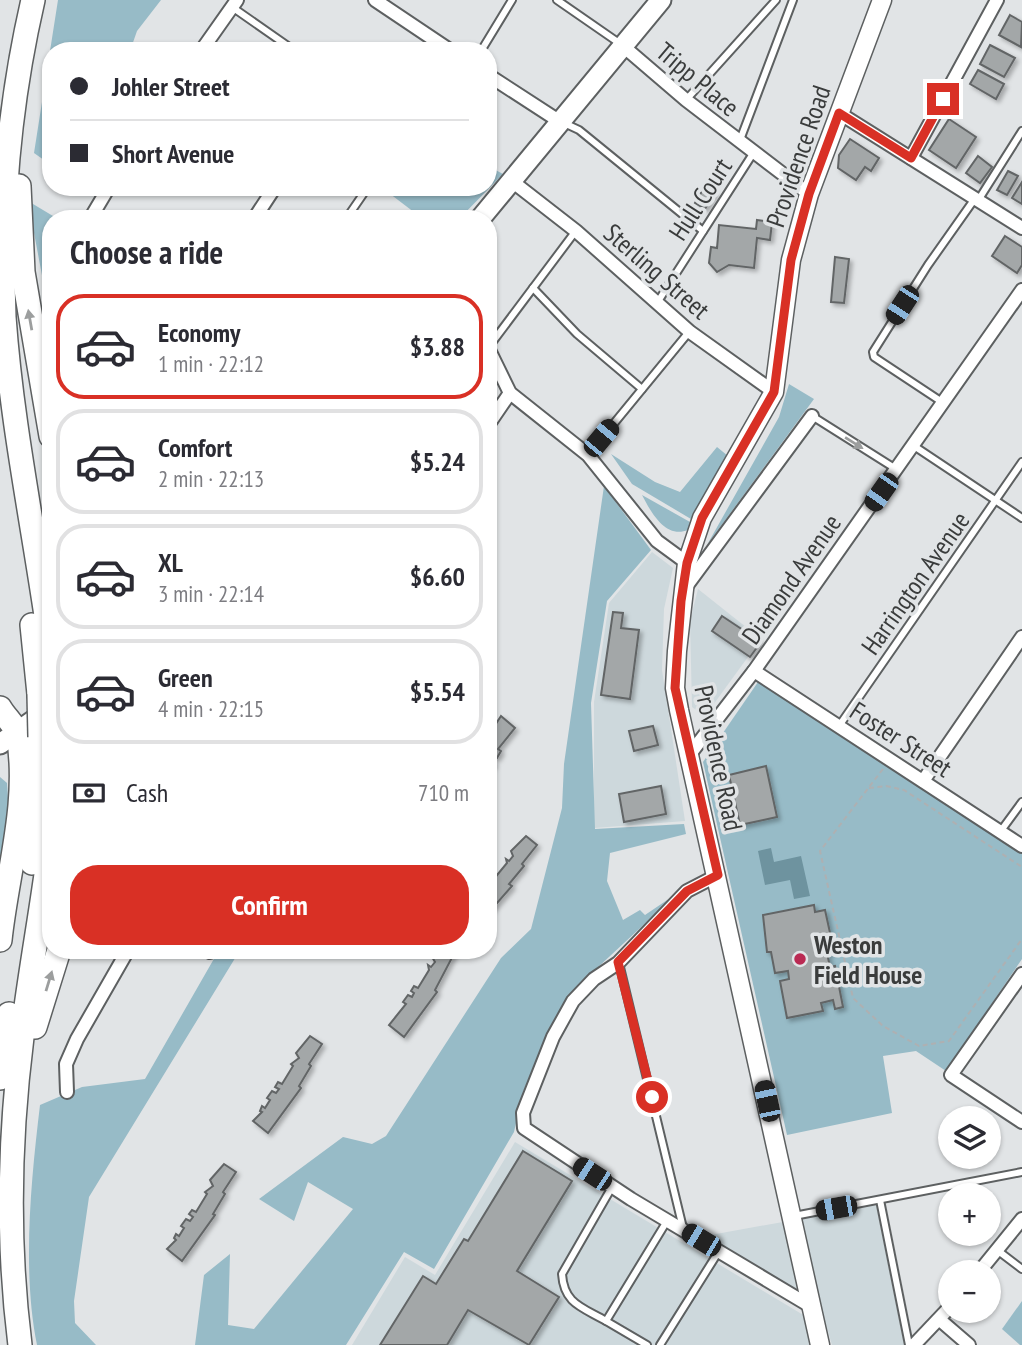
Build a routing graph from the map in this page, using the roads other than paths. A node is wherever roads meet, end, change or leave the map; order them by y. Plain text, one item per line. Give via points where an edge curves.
1 (17, 0) edge
2 (33, 0) edge
3 (40, 0) edge
4 (375, 0) edge
5 (512, 0) edge
6 (557, 0) edge
7 (661, 0) edge
8 (776, 0) edge
9 (793, 0) edge
10 (882, 0) edge
11 (997, 0) edge
12 (235, 4) edge
13 (208, 42) edge
14 (284, 42) edge
15 (438, 42) edge
16 (486, 42) edge
17 (623, 46) junction
18 (497, 81) edge
19 (0, 86) edge
20 (686, 100) junction
21 (839, 113) junction
22 (562, 123) junction
23 (1022, 131) edge
24 (739, 142) junction
25 (754, 152) junction
26 (911, 158) junction
27 (513, 182) junction
28 (809, 194) junction
29 (978, 198) junction
30 (488, 210) edge
31 (1022, 228) edge
32 (703, 230) junction
33 (576, 231) junction
34 (533, 288) junction
35 (1022, 290) edge
36 (657, 303) junction
37 (690, 332) junction
38 (497, 336) edge
39 (497, 366) edge
40 (42, 385) edge
41 (642, 389) junction
42 (774, 392) junction
43 (510, 393) junction
44 (944, 403) junction
45 (497, 412) edge
46 (812, 416) joint
47 (0, 418) edge
48 (914, 446) junction
49 (588, 455) junction
50 (1022, 462) edge
51 (896, 469) junction
52 (995, 500) junction
53 (1022, 518) edge
54 (687, 563) junction
55 (42, 591) edge
56 (682, 591) junction
57 (1022, 637) edge
58 (754, 671) junction
59 (42, 682) edge
60 (42, 704) edge
61 (0, 708) edge
62 (42, 723) edge
63 (839, 726) junction
64 (9, 738) edge
65 (690, 754) junction
66 (0, 770) edge
67 (923, 781) junction
68 (1022, 802) edge
69 (19, 804) junction
70 (1000, 832) junction
71 (1022, 846) edge
72 (718, 875) junction
73 (42, 903) edge
74 (0, 940) edge
75 (56, 959) edge
76 (123, 959) edge
77 (618, 962) junction
78 (1022, 974) edge
79 (0, 1078) edge
80 (67, 1092) dead end
81 (16, 1094) junction
82 (1022, 1122) edge
83 (1022, 1172) edge
84 (612, 1187) junction
85 (880, 1200) junction
86 (793, 1216) junction
87 (1022, 1219) edge
88 (668, 1220) junction
89 (683, 1230) junction
90 (997, 1250) junction
91 (719, 1251) junction
92 (989, 1260) edge
93 (1022, 1269) edge
94 (812, 1307) junction
95 (606, 1321) junction
96 (938, 1322) edge
97 (943, 1323) edge
98 (20, 1345) edge
99 (647, 1345) edge
100 (660, 1345) edge
101 (820, 1345) edge
102 (909, 1345) edge
103 (915, 1345) edge
104 (969, 1345) edge

1 - 19 highway
2 - 55 highway via 7,149 3,275 11,388
40 -> 3 highway via 19,215 22,130
4 - 15 street
5 - 16 lane
6 - 17 lane, Tripp Place
7 - 17 main road
8 - 20 lane
9 - 24 lane, Hull Court
10 - 21 main road, Providence Road
11 - 26 street
12 - 13 street
12 - 14 lane
17 - 20 street, Tripp Place
17 - 22 main road
18 - 22 street
20 - 24 street, Tripp Place
21 - 26 street
21 - 28 main road, Providence Road
22 - 27 main road
22 - 32 lane via 579,130
23 - 29 lane
24 - 25 street, Tripp Place
25 - 28 street, Tripp Place
25 - 32 lane, Hull Court
26 - 29 street
27 - 30 main road
27 - 33 street, Sterling Street
28 - 42 main road, Providence Road via 791,260
29 - 31 street
29 - 44 lane via 928,265 873,352
32 - 36 lane, Hull Court
33 - 34 lane
33 - 36 street, Sterling Street
34 - 38 lane
34 - 41 lane via 576,334
35 - 44 street, Diamond Avenue
36 - 37 street, Sterling Street
37 - 41 lane
37 - 42 street, Sterling Street
39 - 43 street
41 - 49 lane
42 - 54 main road, Providence Road via 702,518
43 - 45 street
43 - 49 street
44 - 48 street, Diamond Avenue
46 -> 51 lane
46 - 56 street
47 - 59 highway
48 - 51 street, Diamond Avenue
48 - 52 lane
49 - 54 street via 657,541
50 - 52 lane, Harrington Avenue
51 - 58 street, Diamond Avenue
52 - 53 lane
52 - 63 lane, Harrington Avenue
54 - 56 main road, Providence Road
56 - 65 main road, Providence Road via 675,688
57 - 67 street
58 - 63 street, Foster Street
58 - 65 street, Diamond Avenue
60 - 64 main road
61 - 64 highway
62 - 79 highway, bridge via 34,851
63 - 67 street, Foster Street
64 - 69 highway
65 - 72 main road, Providence Road
66 - 69 highway via 14,786
67 - 70 street, Foster Street
68 - 70 lane
69 - 74 highway
70 - 71 street, Foster Street
72 - 77 street via 687,891
72 - 86 main road, Providence Road
73 - 81 highway
81 -> 75 highway
76 - 80 street via 76,1039 66,1065
77 - 84 street via 573,1001 553,1037 523,1113 524,1128
77 - 89 lane
78 - 82 street via 951,1075
81 - 98 highway via 10,1217
83 - 85 lane
84 - 88 street
84 - 95 lane via 562,1274 563,1290 572,1302
85 - 86 lane
85 - 102 lane
86 - 94 main road, Providence Road
87 - 90 street
88 - 89 street
88 - 95 lane
89 - 91 street
90 - 92 street
90 - 93 lane
91 - 94 street
91 - 100 lane
94 - 101 main road, Providence Road
95 - 99 lane
96 - 103 street
97 - 104 street

